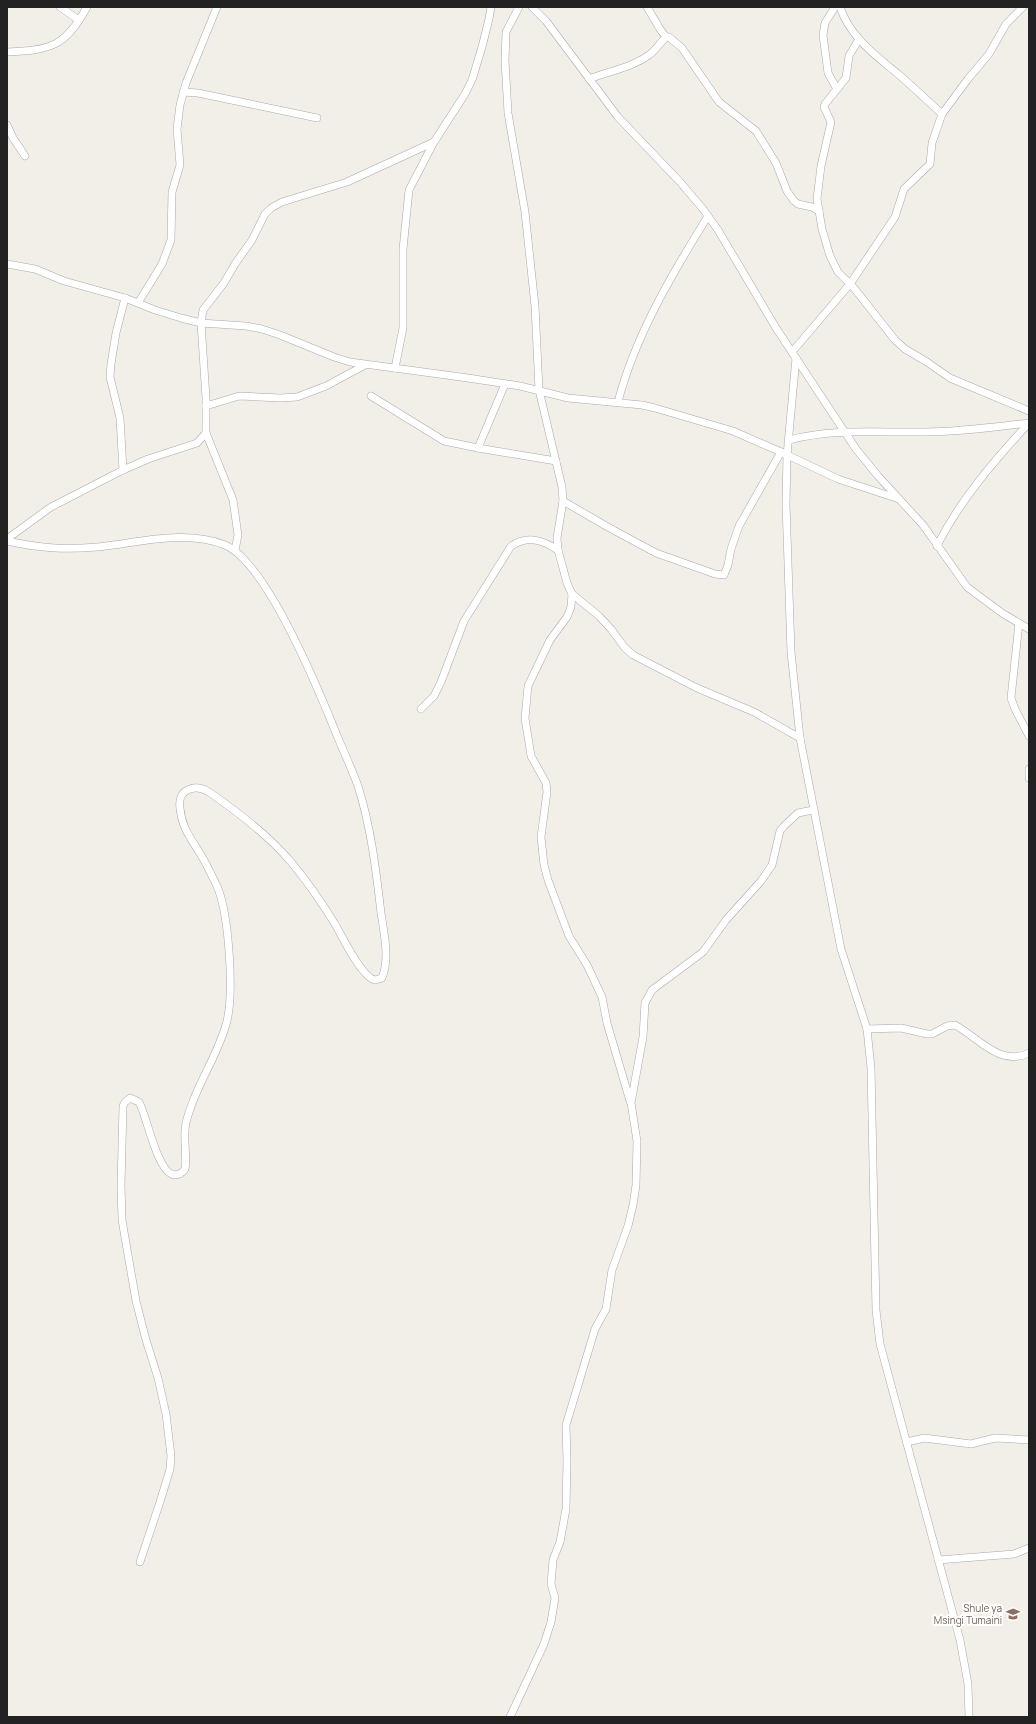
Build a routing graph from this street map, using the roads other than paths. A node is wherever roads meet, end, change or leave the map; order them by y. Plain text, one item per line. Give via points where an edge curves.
1 (60, 7) edge
2 (87, 7) edge
3 (216, 7) edge
4 (490, 7) edge
5 (519, 7) edge
6 (532, 7) edge
7 (647, 7) edge
8 (835, 7) edge
9 (840, 7) edge
10 (1023, 7) edge
11 (79, 20) junction
12 (666, 37) junction
13 (859, 39) junction
14 (7, 52) edge
15 (589, 79) junction
16 (837, 89) junction
17 (183, 92) junction
18 (942, 114) junction
19 (317, 118) dead end
20 (7, 125) edge
21 (434, 142) junction
22 (25, 156) dead end
23 (819, 211) junction
24 (708, 216) junction
25 (7, 264) edge
26 (850, 284) junction
27 (125, 298) junction
28 (138, 303) junction
29 (201, 323) junction
30 (794, 355) junction
31 (365, 365) junction
32 (395, 368) junction
33 (505, 384) junction
34 (539, 390) junction
35 (371, 396) dead end
36 (618, 402) junction
37 (206, 406) junction
38 (1029, 411) edge
39 (1029, 423) edge
40 (844, 431) junction
41 (206, 434) junction
42 (789, 440) junction
43 (478, 448) junction
44 (784, 453) junction
45 (556, 461) junction
46 (123, 470) junction
47 (899, 498) junction
48 (563, 500) junction
49 (7, 540) edge
50 (937, 546) junction
51 (235, 550) junction
52 (558, 550) junction
53 (572, 594) junction
54 (1019, 623) junction
55 (1029, 629) edge
56 (421, 708) dead end
57 (1029, 736) edge
58 (800, 738) junction
59 (1029, 769) edge
60 (1029, 778) edge
61 (813, 810) junction
62 (867, 1029) junction
63 (1029, 1053) edge
64 (631, 1103) junction
65 (1029, 1440) edge
66 (906, 1442) junction
67 (1029, 1548) edge
68 (938, 1560) junction
69 (140, 1562) dead end
70 (510, 1717) edge
71 (968, 1717) edge

1 - 11 street
2 - 11 street
3 - 17 street
4 - 21 street via 472,80
5 - 34 street via 506,32 506,85 508,113 525,212 535,306
6 - 15 street via 546,21
7 - 12 street
8 - 16 street via 825,23 823,35 828,73
9 - 13 street via 847,24
10 - 18 street via 1006,24 989,54
11 - 14 street via 65,38 50,47
12 - 15 street via 647,56 618,71
12 - 23 street via 682,48 720,102 756,131 776,163 794,201
13 - 16 street via 849,56 846,78
13 - 18 street via 872,54
15 - 24 street via 627,127 692,195
16 - 23 street via 824,107 831,122 818,193
17 - 19 street
17 - 28 street via 178,117 180,165 172,192 171,240 162,264
18 - 26 street via 932,143 930,165 904,189 895,217
20 - 22 street
21 - 29 street via 342,184 282,202 271,208 224,284 206,304
21 - 32 street via 413,180 407,200 403,249 403,328
23 - 26 street via 830,256 838,272
24 - 30 street
24 - 36 street via 676,270 631,357
25 - 27 street via 34,269 64,281
26 - 30 street
26 - 38 street via 895,340 906,349 950,378
27 - 28 street
27 - 46 street via 113,348 110,377 120,418
28 - 29 street via 166,314
29 - 31 street via 262,329 334,357
29 - 37 street
30 - 40 street
30 - 42 street
31 - 32 street
31 - 37 street via 326,386 297,397 239,396
32 - 33 street
33 - 34 street
33 - 43 street
34 - 36 street via 568,398
34 - 45 street
35 - 43 street via 440,439
36 - 44 street via 642,405 733,431
37 - 41 street
39 - 40 street via 933,432
39 - 50 street via 971,491
40 - 42 street
40 - 47 street via 870,466
41 - 46 street via 197,443
41 - 51 street via 234,500 238,535
42 - 44 street
43 - 45 street
44 - 47 street via 838,479
44 - 48 street via 738,526 724,575 656,553
44 - 58 street via 791,652
45 - 48 street
46 - 49 street via 51,507
47 - 50 street via 923,525
48 - 52 street via 558,526
49 - 51 street via 35,548 55,549 165,538 192,539
50 - 54 street via 967,587 982,600
51 - 69 street via 260,580 286,621 357,785 372,841 386,969 382,978 375,980 367,976 326,909 291,861 236,812 207,791 186,789 179,806 183,825 218,888 228,942 230,1002 227,1021 191,1105 185,1128 185,1168 180,1174 168,1172 162,1162 139,1102 130,1098 123,1106 122,1220 136,1301 166,1414 171,1456 170,1469
52 - 53 street
52 - 56 street via 538,540 528,539 512,546 464,621 434,696
53 - 58 street via 599,616 633,655 697,688 754,712
53 - 64 street via 567,617 550,640 528,686 525,718 531,756 546,783 541,837 548,880 569,936 602,996 607,1023
54 - 55 street
54 - 57 street via 1011,698
58 - 61 street
59 - 60 street
61 - 62 street via 841,949
61 - 64 street via 798,814 780,831 768,872 726,920 707,949 652,990 648,996
62 - 63 street via 901,1028 932,1034 955,1025 1007,1058 1018,1058
62 - 66 street via 871,1068 876,1310 880,1344
64 - 70 street via 637,1141 635,1192 628,1226 612,1270 606,1309 595,1329 566,1425 566,1509 560,1542 553,1560 551,1584 555,1598 551,1622 544,1644
65 - 66 street via 995,1438 971,1444 924,1438
66 - 68 street
67 - 68 street via 1014,1554
68 - 71 street via 966,1664

